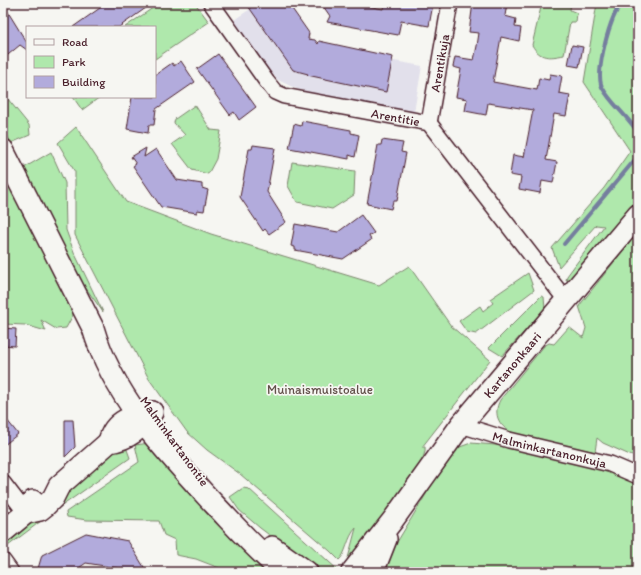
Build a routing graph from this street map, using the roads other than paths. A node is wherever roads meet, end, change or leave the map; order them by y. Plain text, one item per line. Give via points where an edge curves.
1 (211, 3) edge
2 (450, 3) edge
3 (429, 122) junction
4 (3, 150) edge
5 (638, 215) edge
6 (565, 299) junction
7 (145, 417) junction
8 (461, 425) junction
9 (638, 476) edge
10 (3, 482) edge
11 (26, 514) junction
12 (393, 520) junction
13 (3, 532) edge
14 (3, 561) edge
15 (11, 572) edge
16 (284, 572) edge
17 (307, 572) edge
18 (352, 572) edge
19 (373, 572) edge

1 - 3 street, Arentitie via 275,92 284,96
2 - 3 street, Arentikuja
3 - 6 street, Arentitie
4 - 7 main road, Malminkartanontie via 93,328 105,340
5 - 6 main road, Kartanonkaari
6 - 8 main road, Kartanonkaari
7 - 11 main road via 121,422 112,431 109,442 59,486 47,490 32,502
7 - 16 main road, Malminkartanontie via 191,478 262,556
7 - 17 main road, Malminkartanontie via 233,512 274,550
8 - 9 street, Malminkartanonkuja via 509,440 610,464
8 - 12 main road, Kartanonkaari
10 - 11 street
11 - 13 main road
12 - 18 main road, Kartanonkaari
12 - 19 main road, Kartanonkaari
14 - 15 street

